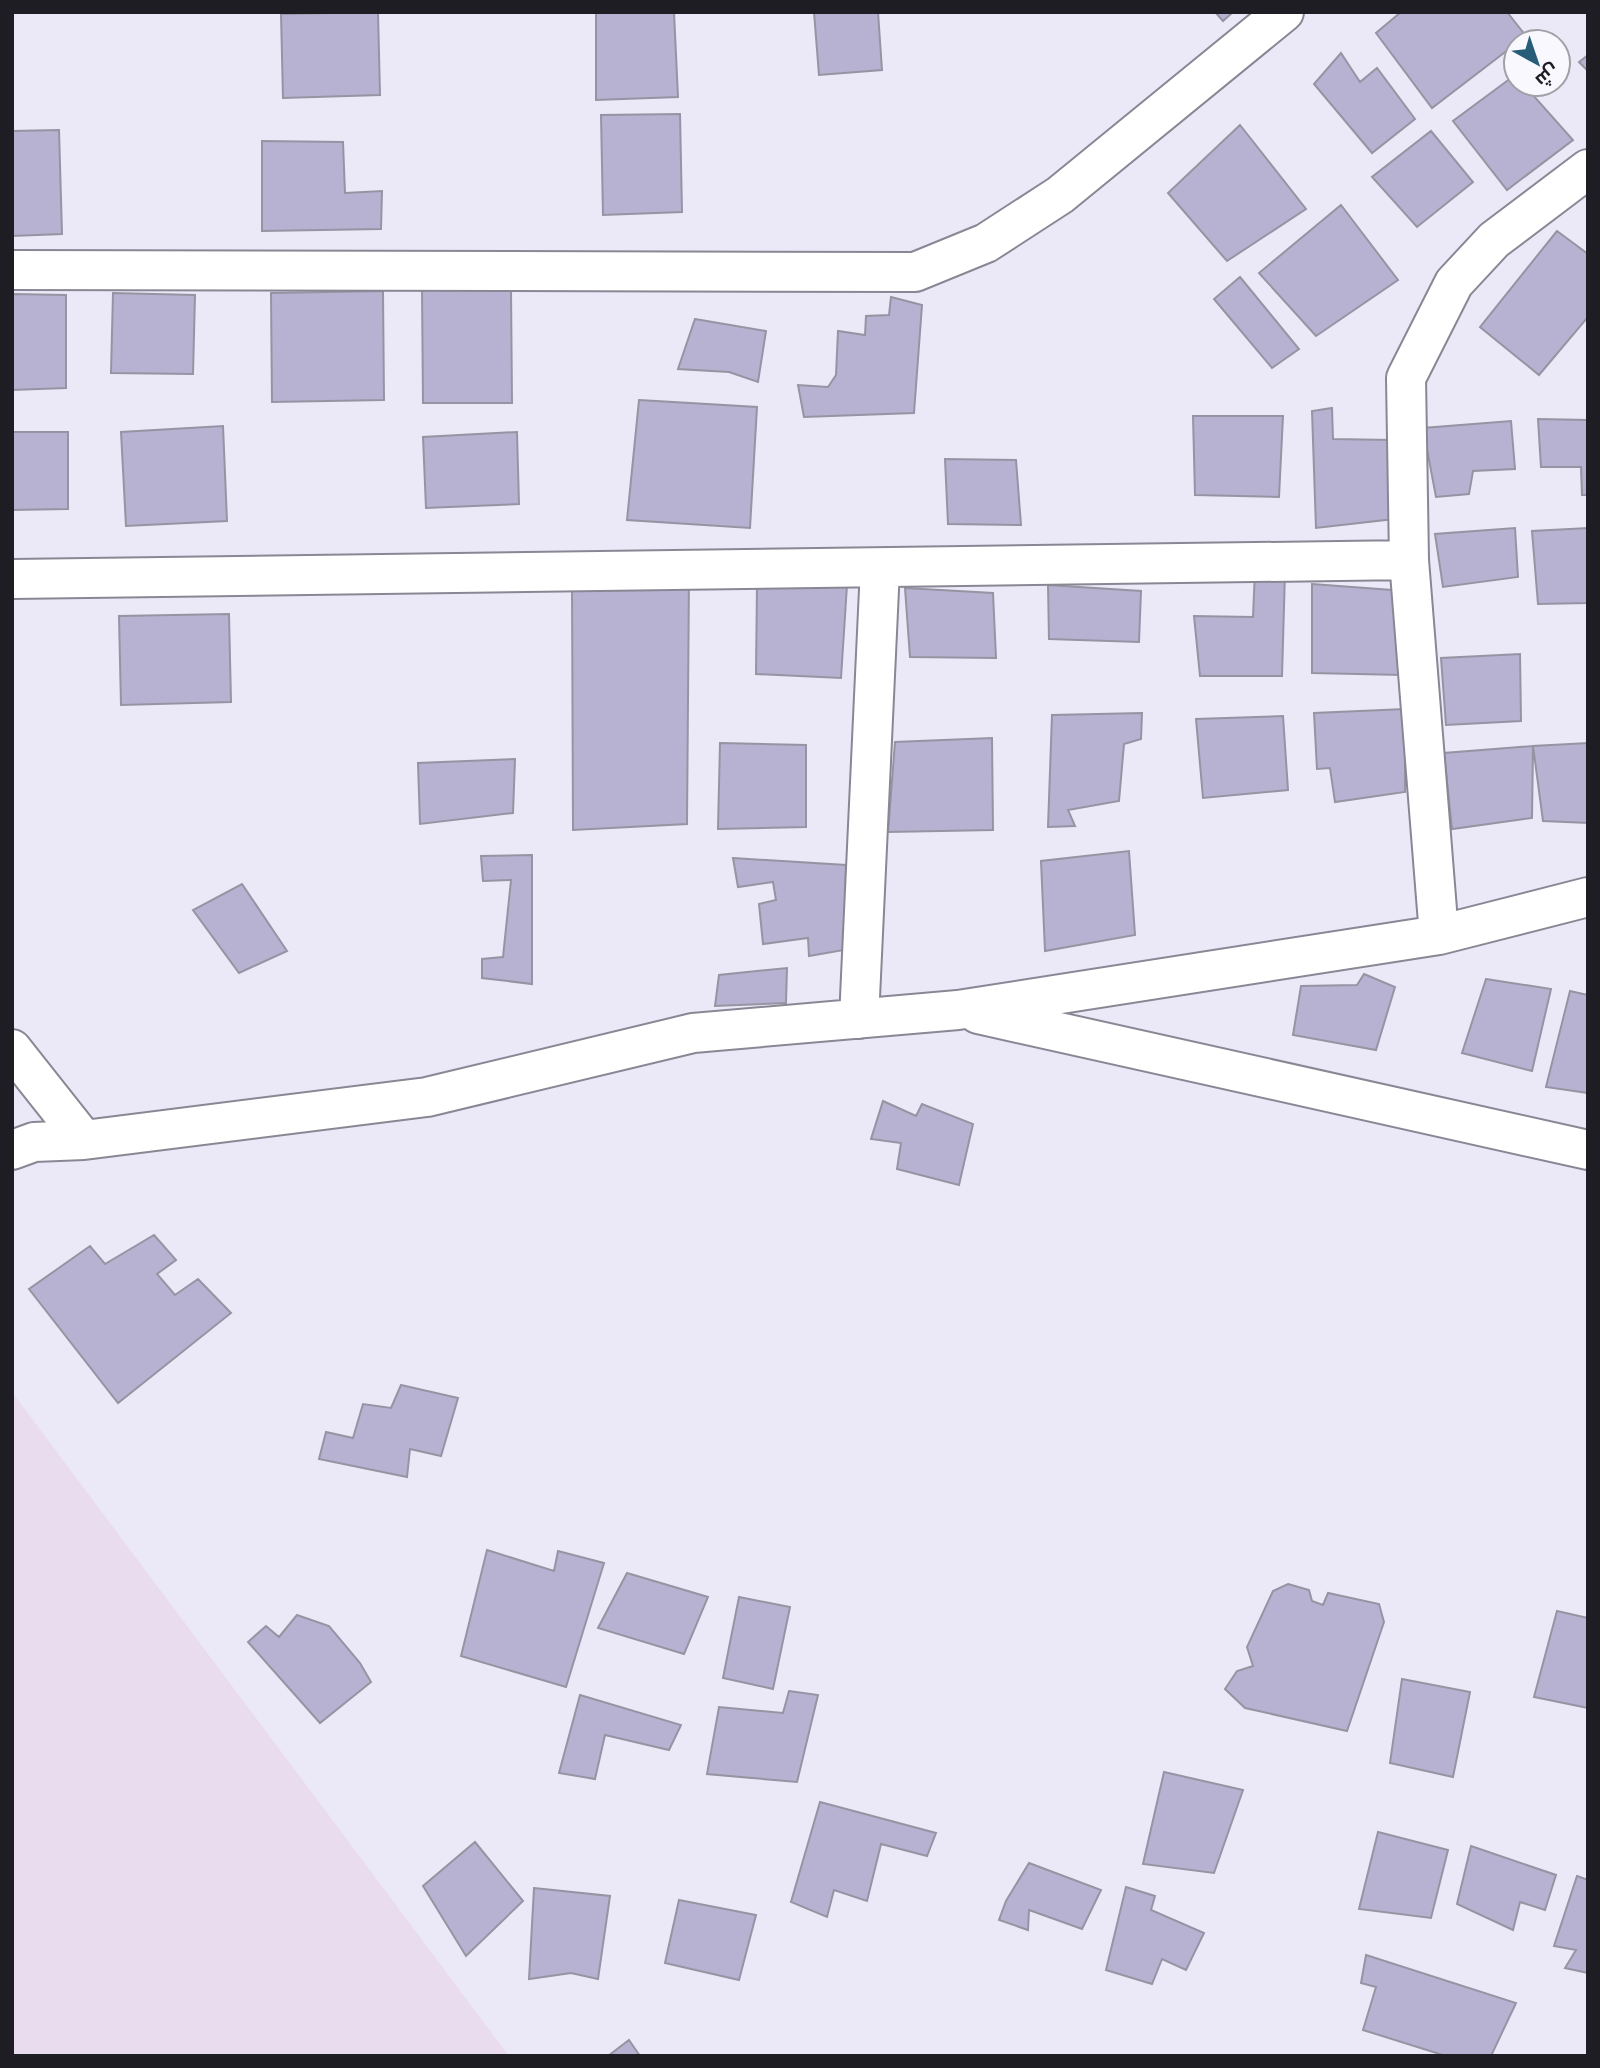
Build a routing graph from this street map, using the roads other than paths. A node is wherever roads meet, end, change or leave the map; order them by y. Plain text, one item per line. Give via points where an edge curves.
1 (1284, 12) edge
2 (1588, 169) edge
3 (12, 270) edge
4 (1409, 560) junction
5 (880, 568) junction
6 (12, 579) edge
7 (1588, 897) edge
8 (1439, 935) junction
9 (958, 1010) junction
10 (859, 1019) junction
11 (12, 1049) edge
12 (84, 1140) junction
13 (12, 1150) edge
14 (1588, 1150) edge

1 - 3 street via 1060,195 986,243 915,272
2 - 4 street via 1494,240 1454,283 1406,377
4 - 5 street
4 - 8 street
5 - 6 street
5 - 10 street
7 - 8 street
8 - 9 street
9 - 10 street
9 - 14 street
10 - 12 street via 694,1033 427,1097
11 - 12 street
12 - 13 street via 34,1142

